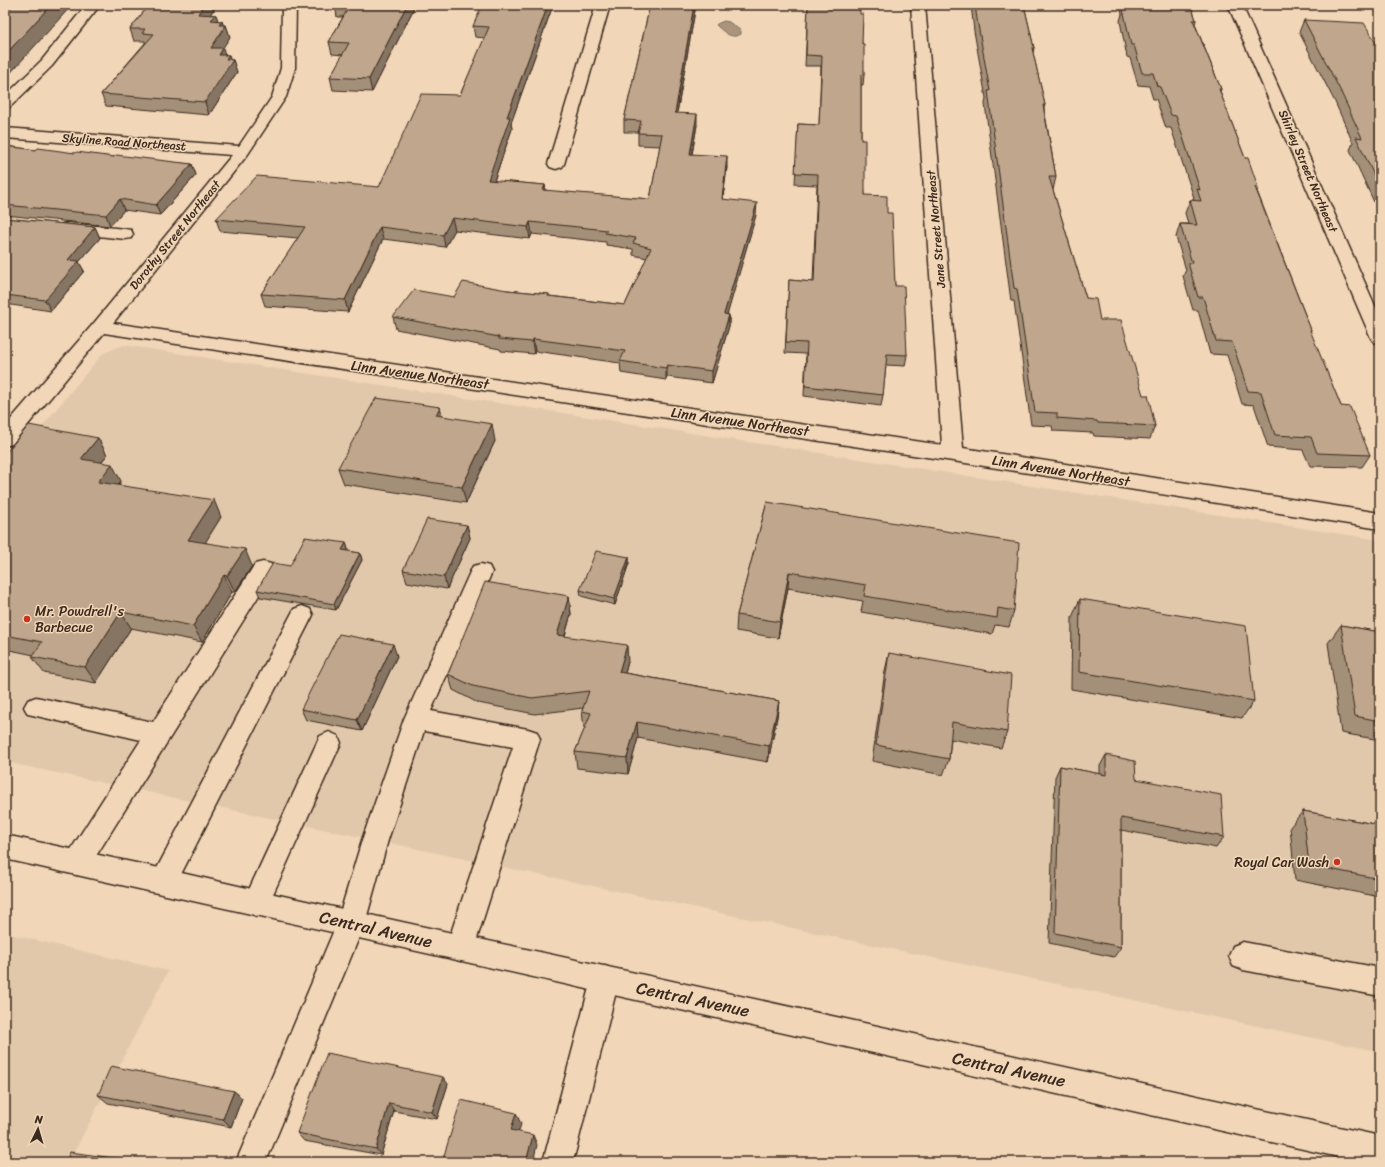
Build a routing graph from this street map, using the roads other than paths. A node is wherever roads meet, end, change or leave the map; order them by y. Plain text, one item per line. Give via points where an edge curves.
1 (93, 5) edge
2 (289, 5) edge
3 (603, 5) edge
4 (918, 5) edge
5 (1235, 5) edge
6 (5, 104) edge
7 (5, 133) edge
8 (244, 151) junction
9 (556, 164) dead end
10 (50, 226) edge
11 (125, 234) dead end
12 (100, 328) junction
13 (1380, 338) edge
14 (5, 439) edge
15 (953, 454) junction
16 (1380, 522) edge
17 (263, 570) dead end
18 (481, 572) dead end
19 (302, 615) dead end
20 (36, 707) dead end
21 (416, 719) junction
22 (159, 734) junction
23 (329, 743) dead end
24 (5, 847) edge
25 (77, 863) junction
26 (164, 881) junction
27 (256, 903) junction
28 (352, 924) junction
29 (460, 948) junction
30 (1243, 956) dead end
31 (605, 980) junction
32 (1380, 982) edge
33 (1380, 1151) edge
34 (251, 1162) edge
35 (558, 1162) edge

1 - 6 street via 47,63
2 - 8 street, Dorothy Street Northeast via 288,68 279,97
3 - 9 street
4 - 15 street, Jane Street Northeast
5 - 13 street, Shirley Street Northeast
7 - 8 street, Skyline Road Northeast
8 - 12 street, Dorothy Street Northeast
10 - 11 street
12 - 14 street, Dorothy Street Northeast
12 - 15 street, Linn Avenue Northeast
15 - 16 street, Linn Avenue Northeast
17 - 22 street
18 - 21 street
19 - 26 street
20 - 22 street
21 - 28 street via 375,840
21 - 29 street via 528,739
22 - 25 street
23 - 27 street
24 - 25 street, Central Avenue
25 - 26 street, Central Avenue
26 - 27 street, Central Avenue
27 - 28 street, Central Avenue
28 - 29 street, Central Avenue
28 - 34 street
29 - 31 street, Central Avenue
30 - 32 street
31 - 33 street, Central Avenue
31 - 35 street

